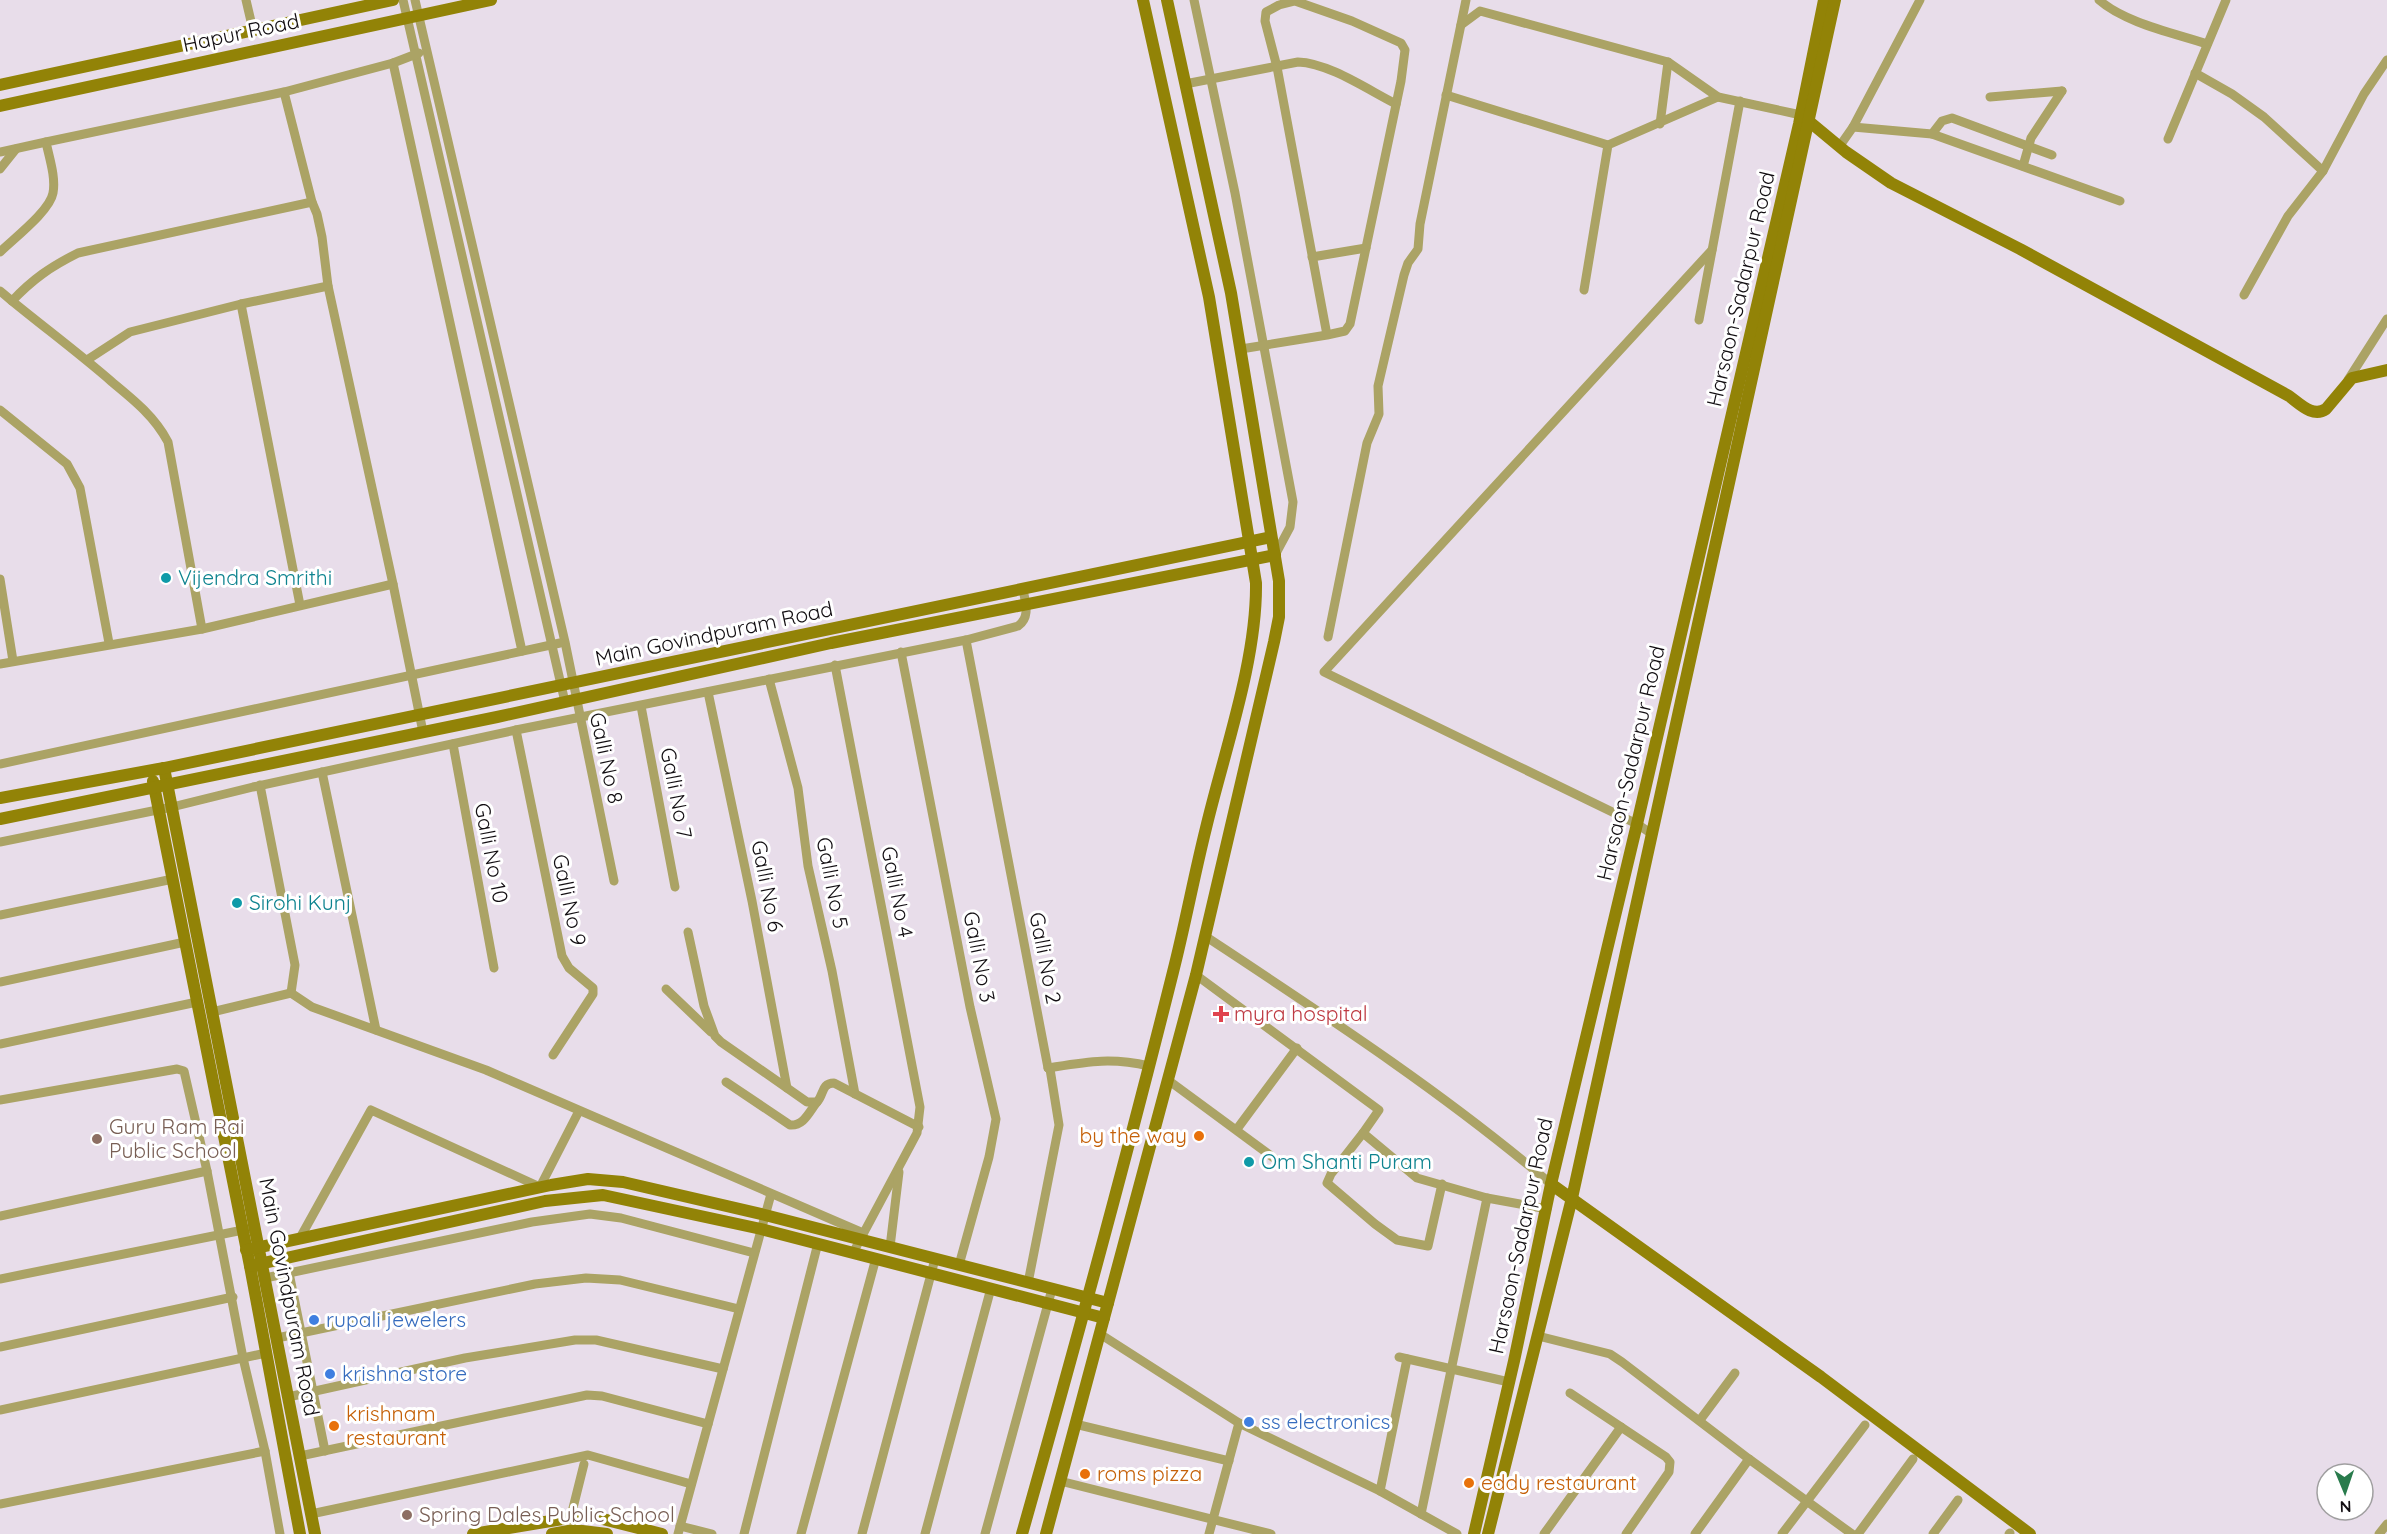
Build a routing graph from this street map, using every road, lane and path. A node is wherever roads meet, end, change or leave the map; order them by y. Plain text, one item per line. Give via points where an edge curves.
1 (246, 0) edge
2 (393, 0) edge
3 (403, 0) edge
4 (415, 0) edge
5 (490, 0) edge
6 (1143, 0) edge
7 (1167, 0) edge
8 (1194, 0) edge
9 (1466, 0) edge
10 (1824, 0) edge
11 (1835, 0) edge
12 (1920, 0) edge
13 (2098, 0) edge
14 (2226, 0) edge
15 (413, 16) junction
16 (1461, 25) junction
17 (253, 30) junction
18 (2207, 44) junction
19 (427, 50) junction
20 (416, 54) junction
21 (2387, 60) edge
22 (1668, 62) junction
23 (393, 63) junction
24 (1277, 66) junction
25 (2194, 74) junction
26 (1210, 79) junction
27 (1185, 84) junction
28 (0, 85) edge
29 (284, 92) junction
30 (1446, 95) junction
31 (1718, 97) junction
32 (1990, 97) dead end
33 (1740, 101) junction
34 (1396, 104) junction
35 (0, 106) edge
36 (1805, 117) junction
37 (1660, 124) junction
38 (1853, 127) junction
39 (1932, 134) junction
40 (2168, 139) dead end
41 (46, 142) junction
42 (1608, 146) junction
43 (2029, 146) junction
44 (1839, 147) junction
45 (16, 149) junction
46 (0, 153) edge
47 (2052, 155) dead end
48 (2023, 166) junction
49 (0, 169) edge
50 (2323, 171) junction
51 (2120, 201) dead end
52 (312, 202) junction
53 (1366, 248) junction
54 (1712, 250) junction
55 (0, 252) edge
56 (1312, 257) junction
57 (328, 286) junction
58 (1584, 290) dead end
59 (1, 293) edge
60 (2244, 295) dead end
61 (12, 301) junction
62 (241, 304) junction
63 (2387, 319) edge
64 (1699, 320) dead end
65 (1327, 335) junction
66 (1263, 346) junction
67 (1241, 349) junction
68 (87, 360) junction
69 (2387, 370) edge
70 (2347, 382) junction
71 (0, 410) edge
72 (1271, 537) junction
73 (1249, 541) junction
74 (1275, 555) junction
75 (1252, 560) junction
76 (0, 579) edge
77 (393, 584) junction
78 (1023, 589) junction
79 (300, 605) junction
80 (1026, 606) junction
81 (202, 628) junction
82 (1328, 637) dead end
83 (966, 640) junction
84 (565, 642) junction
85 (109, 644) junction
86 (554, 645) junction
87 (522, 651) junction
88 (901, 652) junction
89 (13, 661) junction
90 (0, 664) edge
91 (835, 665) junction
92 (412, 676) junction
93 (769, 679) junction
94 (567, 685) junction
95 (708, 693) junction
96 (571, 701) junction
97 (641, 706) junction
98 (420, 714) junction
99 (580, 717) junction
100 (516, 730) junction
101 (423, 732) junction
102 (453, 744) junction
103 (0, 764) edge
104 (164, 768) junction
105 (151, 770) junction
106 (322, 772) junction
107 (260, 785) junction
108 (167, 786) junction
109 (154, 788) junction
110 (0, 798) edge
111 (165, 808) junction
112 (0, 819) edge
113 (1637, 824) junction
114 (1652, 834) junction
115 (0, 842) edge
116 (173, 879) junction
117 (614, 881) dead end
118 (675, 887) dead end
119 (0, 915) edge
120 (688, 932) dead end
121 (1205, 936) junction
122 (185, 942) junction
123 (494, 968) dead end
124 (1196, 975) junction
125 (0, 982) edge
126 (666, 989) dead end
127 (291, 993) junction
128 (197, 1002) junction
129 (212, 1012) junction
130 (376, 1030) junction
131 (715, 1036) junction
132 (0, 1044) edge
133 (1297, 1048) junction
134 (553, 1054) dead end
135 (1149, 1066) junction
136 (1048, 1068) junction
137 (1168, 1080) junction
138 (726, 1082) dead end
139 (787, 1088) junction
140 (855, 1094) junction
141 (0, 1100) edge
142 (817, 1102) junction
143 (579, 1111) junction
144 (919, 1127) junction
145 (1237, 1129) junction
146 (1363, 1133) junction
147 (1282, 1164) dead end
148 (900, 1165) junction
149 (207, 1171) junction
150 (1442, 1184) junction
151 (1551, 1184) junction
152 (540, 1187) junction
153 (771, 1194) junction
154 (1487, 1198) junction
155 (1572, 1198) junction
156 (1547, 1209) junction
157 (765, 1215) junction
158 (0, 1216) edge
159 (249, 1229) junction
160 (761, 1229) junction
161 (219, 1235) junction
162 (862, 1236) junction
163 (300, 1238) junction
164 (818, 1243) junction
165 (259, 1247) junction
166 (890, 1247) junction
167 (246, 1250) junction
168 (853, 1252) junction
169 (754, 1253) junction
170 (876, 1258) junction
171 (935, 1259) junction
172 (256, 1265) junction
173 (959, 1265) junction
174 (289, 1273) junction
175 (932, 1273) junction
176 (265, 1278) junction
177 (0, 1279) edge
178 (1028, 1283) junction
179 (991, 1288) junction
180 (1052, 1289) junction
181 (233, 1297) junction
182 (1088, 1298) junction
183 (1048, 1303) junction
184 (1108, 1303) junction
185 (739, 1309) junction
186 (1084, 1312) junction
187 (1104, 1318) junction
188 (301, 1332) junction
189 (1100, 1334) junction
190 (1538, 1336) junction
191 (277, 1338) junction
192 (0, 1347) edge
193 (266, 1353) junction
194 (243, 1358) junction
195 (723, 1369) junction
196 (1451, 1369) junction
197 (1735, 1373) dead end
198 (1509, 1382) junction
199 (313, 1392) junction
200 (1570, 1393) dead end
201 (288, 1398) junction
202 (0, 1410) edge
203 (1700, 1420) junction
204 (708, 1424) junction
205 (1075, 1424) junction
206 (1239, 1424) junction
207 (1865, 1425) dead end
208 (1621, 1427) junction
209 (265, 1450) junction
210 (325, 1451) junction
211 (300, 1456) junction
212 (1749, 1459) junction
213 (1913, 1459) dead end
214 (1229, 1461) junction
215 (584, 1464) dead end
216 (1060, 1481) junction
217 (691, 1484) junction
218 (1380, 1491) junction
219 (1958, 1500) dead end
220 (1807, 1502) junction
221 (0, 1504) edge
222 (1421, 1514) junction
223 (311, 1515) junction
224 (571, 1516) junction
225 (1213, 1519) junction
226 (2387, 1524) edge
227 (679, 1530) edge
228 (1266, 1533) edge
229 (280, 1534) edge
230 (300, 1534) edge
231 (315, 1534) edge
232 (473, 1534) edge
233 (552, 1534) edge
234 (607, 1534) edge
235 (662, 1534) edge
236 (712, 1534) edge
237 (744, 1534) edge
238 (801, 1534) edge
239 (862, 1534) edge
240 (925, 1534) edge
241 (986, 1534) edge
242 (1022, 1534) edge
243 (1046, 1534) edge
244 (1209, 1534) edge
245 (1456, 1534) edge
246 (1474, 1534) edge
247 (1488, 1534) edge
248 (1544, 1534) edge
249 (1626, 1534) edge
250 (1695, 1534) edge
251 (1782, 1534) edge
252 (1852, 1534) edge
253 (1858, 1534) edge
254 (1933, 1534) edge
255 (2030, 1534) edge
256 (2379, 1534) edge

1 - 17 street
2 - 17 street, Hapur Road
3 - 15 street
4 - 15 street
5 - 15 street, Hapur Road
6 - 73 street via 1209,297
7 - 27 street
8 - 26 street
9 - 16 street
10 - 36 street, Harsaon-Sadarpur Road
11 - 36 street, Harsaon-Sadarpur Road
12 - 38 street
13 - 18 street via 2132,19
14 - 18 street
15 - 19 street, Galli No 8
15 - 20 street
15 - 35 street, Hapur Road
16 - 22 street via 1480,11
16 - 30 street
17 - 28 street, Hapur Road
18 - 25 street
19 - 20 street
19 - 84 street, Galli No 8
20 - 23 street
20 - 86 street
21 - 50 street
22 - 31 street
22 - 37 street
23 - 29 street
23 - 87 street
24 - 26 street
24 - 34 street via 1298,62 1321,66
24 - 34 street via 1266,12 1279,4 1295,2 1401,43 1405,50
24 - 56 street
25 - 40 street
25 - 50 street via 2264,117
26 - 27 street
26 - 66 street
27 - 67 street
29 - 41 street
29 - 52 street
30 - 42 street
30 - 82 street via 1418,249 1405,270 1398,298 1378,386 1380,414 1367,443
31 - 33 street
31 - 37 street
32 - 43 street via 2062,91
33 - 36 street
33 - 54 street
34 - 53 street
36 - 44 street
36 - 113 street, Harsaon-Sadarpur Road
36 - 114 street, Harsaon-Sadarpur Road
37 - 42 street
38 - 39 street
38 - 44 street
39 - 43 street via 1942,121 1952,118
39 - 48 street
41 - 45 street
41 - 55 street via 53,177 48,205
42 - 58 street
43 - 47 street
43 - 48 street
44 - 70 street via 1891,183 2020,249 2314,412 2326,410
45 - 46 street
45 - 49 street
48 - 51 street
50 - 60 street via 2295,206
52 - 57 street via 322,237
52 - 61 street via 78,253 48,268
53 - 56 street
53 - 65 street via 1350,324 1345,331
54 - 64 street
54 - 113 street via 1324,672
56 - 65 street
57 - 62 street
57 - 77 street
59 - 61 street
61 - 68 street
62 - 68 street via 130,333
62 - 79 street
63 - 70 street
65 - 66 street
66 - 67 street
66 - 74 street via 1293,502 1290,527
67 - 72 street
68 - 81 street via 150,415 168,442
69 - 70 street
71 - 85 street via 73,472 80,488
72 - 73 street, Main Govindpuram Road
72 - 74 street
73 - 75 street
73 - 78 street, Main Govindpuram Road
74 - 75 street, Main Govindpuram Road
74 - 121 street via 1279,617
75 - 80 street, Main Govindpuram Road
75 - 135 street via 1257,603 1252,638
76 - 89 street
77 - 79 street
77 - 92 street
78 - 80 street
78 - 94 street, Main Govindpuram Road
79 - 81 street
80 - 83 street via 1026,617 1018,626
80 - 96 street, Main Govindpuram Road via 808,648
81 - 85 street
83 - 88 street
83 - 136 street, Galli No 2
84 - 86 street
84 - 94 street, Galli No 8
85 - 89 street
86 - 87 street
86 - 94 street
87 - 92 street
88 - 91 street
88 - 173 street, Galli No 3 via 970,1007 996,1119
89 - 90 street
91 - 93 street
91 - 144 street, Galli No 4 via 920,1107
92 - 98 street
92 - 103 street
93 - 95 street
93 - 140 street, Galli No 5 via 798,788 808,866
94 - 96 street, Galli No 8
94 - 98 street, Main Govindpuram Road
95 - 97 street
95 - 139 street, Galli No 6
96 - 99 street, Galli No 8
96 - 101 street, Main Govindpuram Road
97 - 99 street
97 - 118 street, Galli No 7
98 - 101 street
98 - 104 street, Main Govindpuram Road
99 - 100 street
99 - 117 street, Galli No 8
100 - 102 street
100 - 134 street, Galli No 9 via 562,956 569,968 593,988 593,994
101 - 108 street, Main Govindpuram Road
102 - 106 street
102 - 123 street, Galli No 10
104 - 105 street, Main Govindpuram Road
104 - 108 street, Main Govindpuram Road
105 - 109 street, Main Govindpuram Road
105 - 110 street, Main Govindpuram Road
106 - 107 street
106 - 130 street
107 - 111 street
107 - 127 street via 295,965
108 - 109 street, Main Govindpuram Road
108 - 111 street, Main Govindpuram Road
109 - 111 street, Main Govindpuram Road
109 - 112 street, Main Govindpuram Road
111 - 115 street
111 - 116 street, Main Govindpuram Road
111 - 129 street, Main Govindpuram Road
113 - 114 street
113 - 151 street, Harsaon-Sadarpur Road
114 - 155 street, Harsaon-Sadarpur Road
116 - 119 street
116 - 122 street, Main Govindpuram Road
120 - 131 street via 704,1006
121 - 124 street
121 - 151 street via 1369,1045
122 - 125 street
122 - 128 street, Main Govindpuram Road
124 - 133 street
124 - 137 street
126 - 131 street
127 - 129 street
127 - 130 street via 312,1007
128 - 132 street
128 - 159 street, Main Govindpuram Road
129 - 159 street, Main Govindpuram Road
130 - 143 street via 486,1070
131 - 139 street
133 - 145 street
133 - 146 street via 1379,1110
135 - 136 street via 1102,1060
135 - 182 street
136 - 178 street, Galli No 2 via 1059,1125
137 - 145 street
137 - 184 street
138 - 142 street via 790,1125 802,1122
139 - 142 street via 807,1102
140 - 142 street via 830,1083
140 - 144 street
141 - 149 street via 181,1070 187,1074
143 - 152 street
143 - 153 street
144 - 148 street
145 - 147 street
146 - 150 street via 1417,1178
146 - 150 street via 1330,1174 1328,1183 1397,1240 1428,1246
148 - 162 street
148 - 166 street
149 - 158 street
149 - 161 street
150 - 154 street
151 - 155 street
151 - 156 street, Harsaon-Sadarpur Road
152 - 157 street via 588,1179 611,1180
152 - 163 street
152 - 163 street via 371,1110
153 - 157 street
153 - 162 street
154 - 156 street
154 - 196 street
155 - 190 street, Harsaon-Sadarpur Road
155 - 255 street
156 - 198 street, Harsaon-Sadarpur Road
157 - 160 street
157 - 162 street
159 - 161 street
159 - 165 street, Main Govindpuram Road
159 - 167 street, Main Govindpuram Road
160 - 164 street
160 - 169 street
160 - 172 street via 625,1198 582,1196
161 - 177 street
161 - 181 street
162 - 166 street
162 - 168 street
163 - 165 street
164 - 168 street
164 - 237 street
165 - 167 street
165 - 172 street, Main Govindpuram Road
166 - 171 street
167 - 172 street, Main Govindpuram Road
168 - 170 street
169 - 174 street via 621,1218 590,1214 532,1222
169 - 185 street
170 - 175 street
170 - 238 street
171 - 173 street
171 - 175 street
172 - 176 street, Main Govindpuram Road
172 - 193 street, Main Govindpuram Road
173 - 178 street
174 - 176 street
174 - 188 street
175 - 179 street
175 - 239 street
176 - 191 street, Main Govindpuram Road
178 - 180 street
179 - 183 street
179 - 240 street
180 - 182 street
180 - 183 street
181 - 192 street
181 - 194 street
182 - 184 street
182 - 186 street
183 - 186 street
183 - 241 street
184 - 187 street
185 - 188 street via 620,1281 586,1278 535,1284
185 - 195 street
186 - 187 street
186 - 242 street
187 - 189 street
188 - 191 street
188 - 199 street
189 - 205 street
189 - 206 street
190 - 203 street via 1610,1354
190 - 247 street, Harsaon-Sadarpur Road
191 - 201 street, Main Govindpuram Road
193 - 194 street
193 - 230 street, Main Govindpuram Road
194 - 202 street
194 - 209 street
195 - 199 street via 596,1340 575,1340 465,1358
195 - 204 street
196 - 198 street
196 - 218 street via 1403,1358
196 - 222 street
197 - 203 street
198 - 246 street, Harsaon-Sadarpur Road
199 - 201 street
199 - 210 street
200 - 208 street
201 - 211 street, Main Govindpuram Road
203 - 212 street
204 - 210 street via 587,1395
204 - 217 street
205 - 214 street
205 - 216 street
206 - 214 street
206 - 218 street
207 - 220 street
208 - 248 street
208 - 249 street via 1666,1457 1671,1466
209 - 221 street
209 - 229 street
210 - 211 street
211 - 223 street, Main Govindpuram Road
212 - 220 street
212 - 250 street
213 - 253 street
214 - 225 street
215 - 224 street
216 - 225 street
216 - 243 street
217 - 223 street via 588,1455
217 - 227 street
218 - 222 street
219 - 254 street
220 - 251 street
220 - 252 street
222 - 245 street
223 - 231 street, Main Govindpuram Road
224 - 232 street
224 - 235 street via 603,1518
225 - 228 street
225 - 244 street
226 - 256 street
227 - 236 street
233 - 234 street via 574,1530

